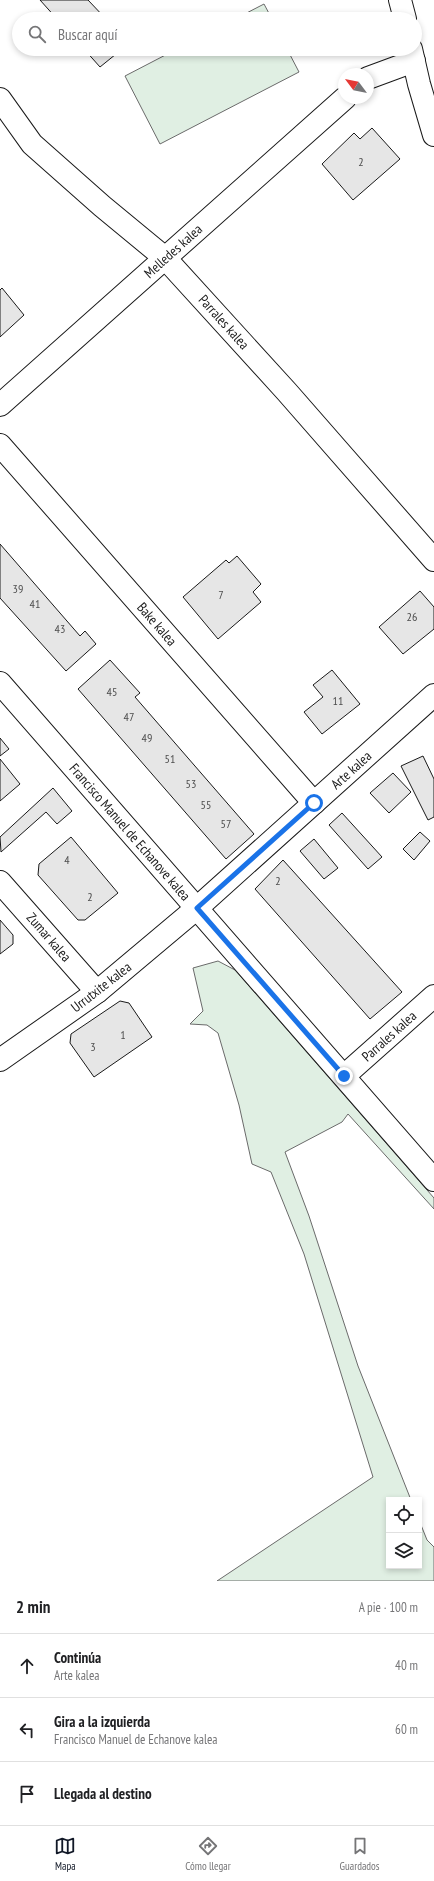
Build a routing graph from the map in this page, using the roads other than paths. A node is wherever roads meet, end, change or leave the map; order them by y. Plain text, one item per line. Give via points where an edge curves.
1 (400, 0) edge
2 (403, 12) edge
3 (411, 56) edge
4 (413, 56) edge
5 (374, 75) edge
6 (0, 99) edge
7 (338, 104) edge
8 (434, 135) edge
9 (165, 258) junction
10 (0, 405) edge
11 (0, 445) edge
12 (434, 560) edge
13 (0, 683) edge
14 (434, 695) edge
15 (314, 803) junction
16 (0, 882) edge
17 (197, 908) junction
18 (97, 992) junction
19 (434, 996) edge
20 (0, 1060) edge
21 (344, 1076) junction
22 (434, 1180) edge

1 - 2 street
3 - 5 street
4 - 8 street
6 - 9 street, Parrales kalea via 32,144
7 - 9 street, Melledes kalea
9 - 10 street, Melledes kalea
9 - 12 street, Parrales kalea via 288,392
11 - 15 street, Bake kalea
13 - 17 street, Francisco Manuel de Echanove kalea
14 - 15 street, Arte kalea
15 - 17 street, Arte kalea
16 - 18 street, Zumar kalea
17 - 18 street, Urrutxite kalea
17 - 21 street, Francisco Manuel de Echanove kalea
18 - 20 street, Urrutxite kalea
19 - 21 street, Parrales kalea
21 - 22 street, Francisco Manuel de Echanove kalea

